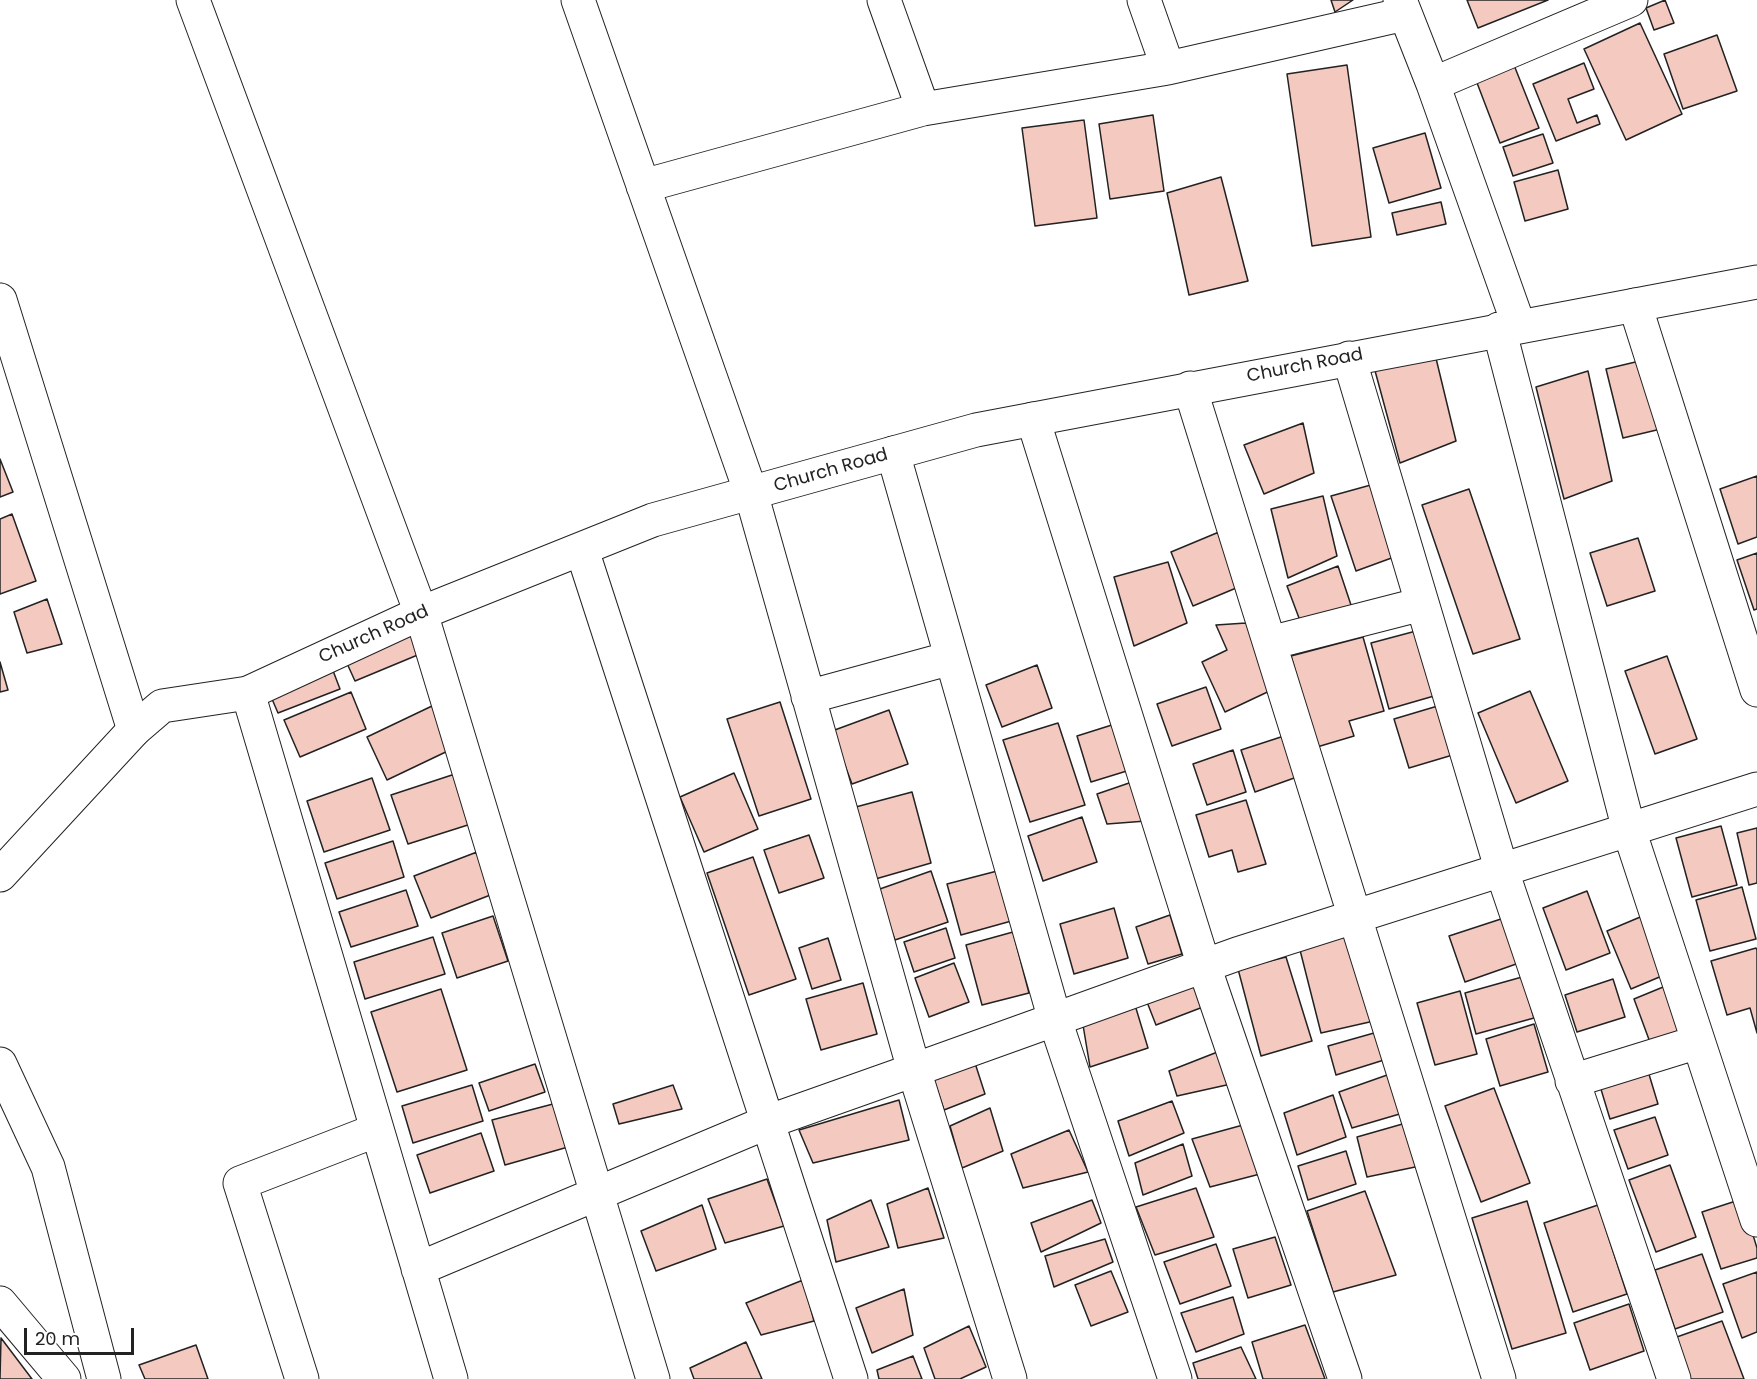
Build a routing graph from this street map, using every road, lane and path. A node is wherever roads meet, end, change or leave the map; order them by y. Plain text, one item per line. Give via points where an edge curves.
1 (193, 0) edge
2 (578, 0) edge
3 (884, 0) edge
4 (1144, 0) edge
5 (1631, 0) edge
6 (1402, 7) edge
7 (1168, 68) junction
8 (1433, 84) junction
9 (923, 109) junction
10 (643, 186) junction
11 (1757, 282) edge
12 (0, 300) edge
13 (1635, 304) junction
14 (1509, 328) junction
15 (1349, 358) junction
16 (1191, 388) junction
17 (1033, 419) junction
18 (893, 453) junction
19 (751, 493) junction
20 (582, 550) junction
21 (1422, 604) junction
22 (421, 613) junction
23 (1270, 643) junction
24 (951, 657) junction
25 (1757, 690) edge
26 (248, 693) junction
27 (808, 697) junction
28 (134, 730) junction
29 (1757, 789) edge
30 (1629, 830) junction
31 (1502, 871) junction
32 (0, 874) edge
33 (1356, 917) junction
34 (1204, 966) junction
35 (1055, 1020) junction
36 (1698, 1042) junction
37 (0, 1064) edge
38 (914, 1070) junction
39 (1572, 1081) junction
40 (770, 1121) junction
41 (377, 1130) junction
42 (596, 1194) junction
43 (1757, 1220) edge
44 (418, 1269) junction
45 (0, 1303) edge
46 (64, 1379) edge
47 (104, 1379) edge
48 (302, 1379) edge
49 (450, 1379) edge
50 (653, 1379) edge
51 (851, 1379) edge
52 (1010, 1379) edge
53 (1175, 1379) edge
54 (1345, 1379) edge
55 (1499, 1379) edge
56 (1674, 1379) edge

1 - 22 street
2 - 10 street
3 - 9 street
4 - 7 street
5 - 8 street
6 - 7 street
6 - 8 street
7 - 9 street
8 - 14 street
9 - 10 street
10 - 19 street
11 - 13 street, Church Road
12 - 28 street
13 - 14 street, Church Road
13 - 25 street
14 - 15 street, Church Road
14 - 30 street
15 - 16 street, Church Road
15 - 21 street
16 - 17 street, Church Road
16 - 23 street
17 - 18 street, Church Road
17 - 34 street
18 - 19 street, Church Road
18 - 24 street
19 - 20 street, Church Road via 653,520
19 - 27 street
20 - 22 street, Church Road
20 - 40 street
21 - 23 street
21 - 31 street
22 - 26 street, Church Road
22 - 42 street
23 - 33 street
24 - 27 street
24 - 35 street
26 - 28 street, Church Road via 162,706
26 - 41 street
27 - 38 street
28 - 32 street, Church Road
29 - 30 street
30 - 31 street
30 - 36 street
31 - 33 street
31 - 39 street
33 - 34 street
33 - 55 street
34 - 35 street
34 - 54 street
35 - 38 street
35 - 53 street
36 - 39 street
36 - 43 street
37 - 47 street via 48,1167
38 - 40 street
38 - 52 street
39 - 56 street
40 - 42 street
40 - 51 street
41 - 44 street
41 - 48 street via 240,1183
42 - 44 street
42 - 50 street
44 - 49 street
45 - 46 street

